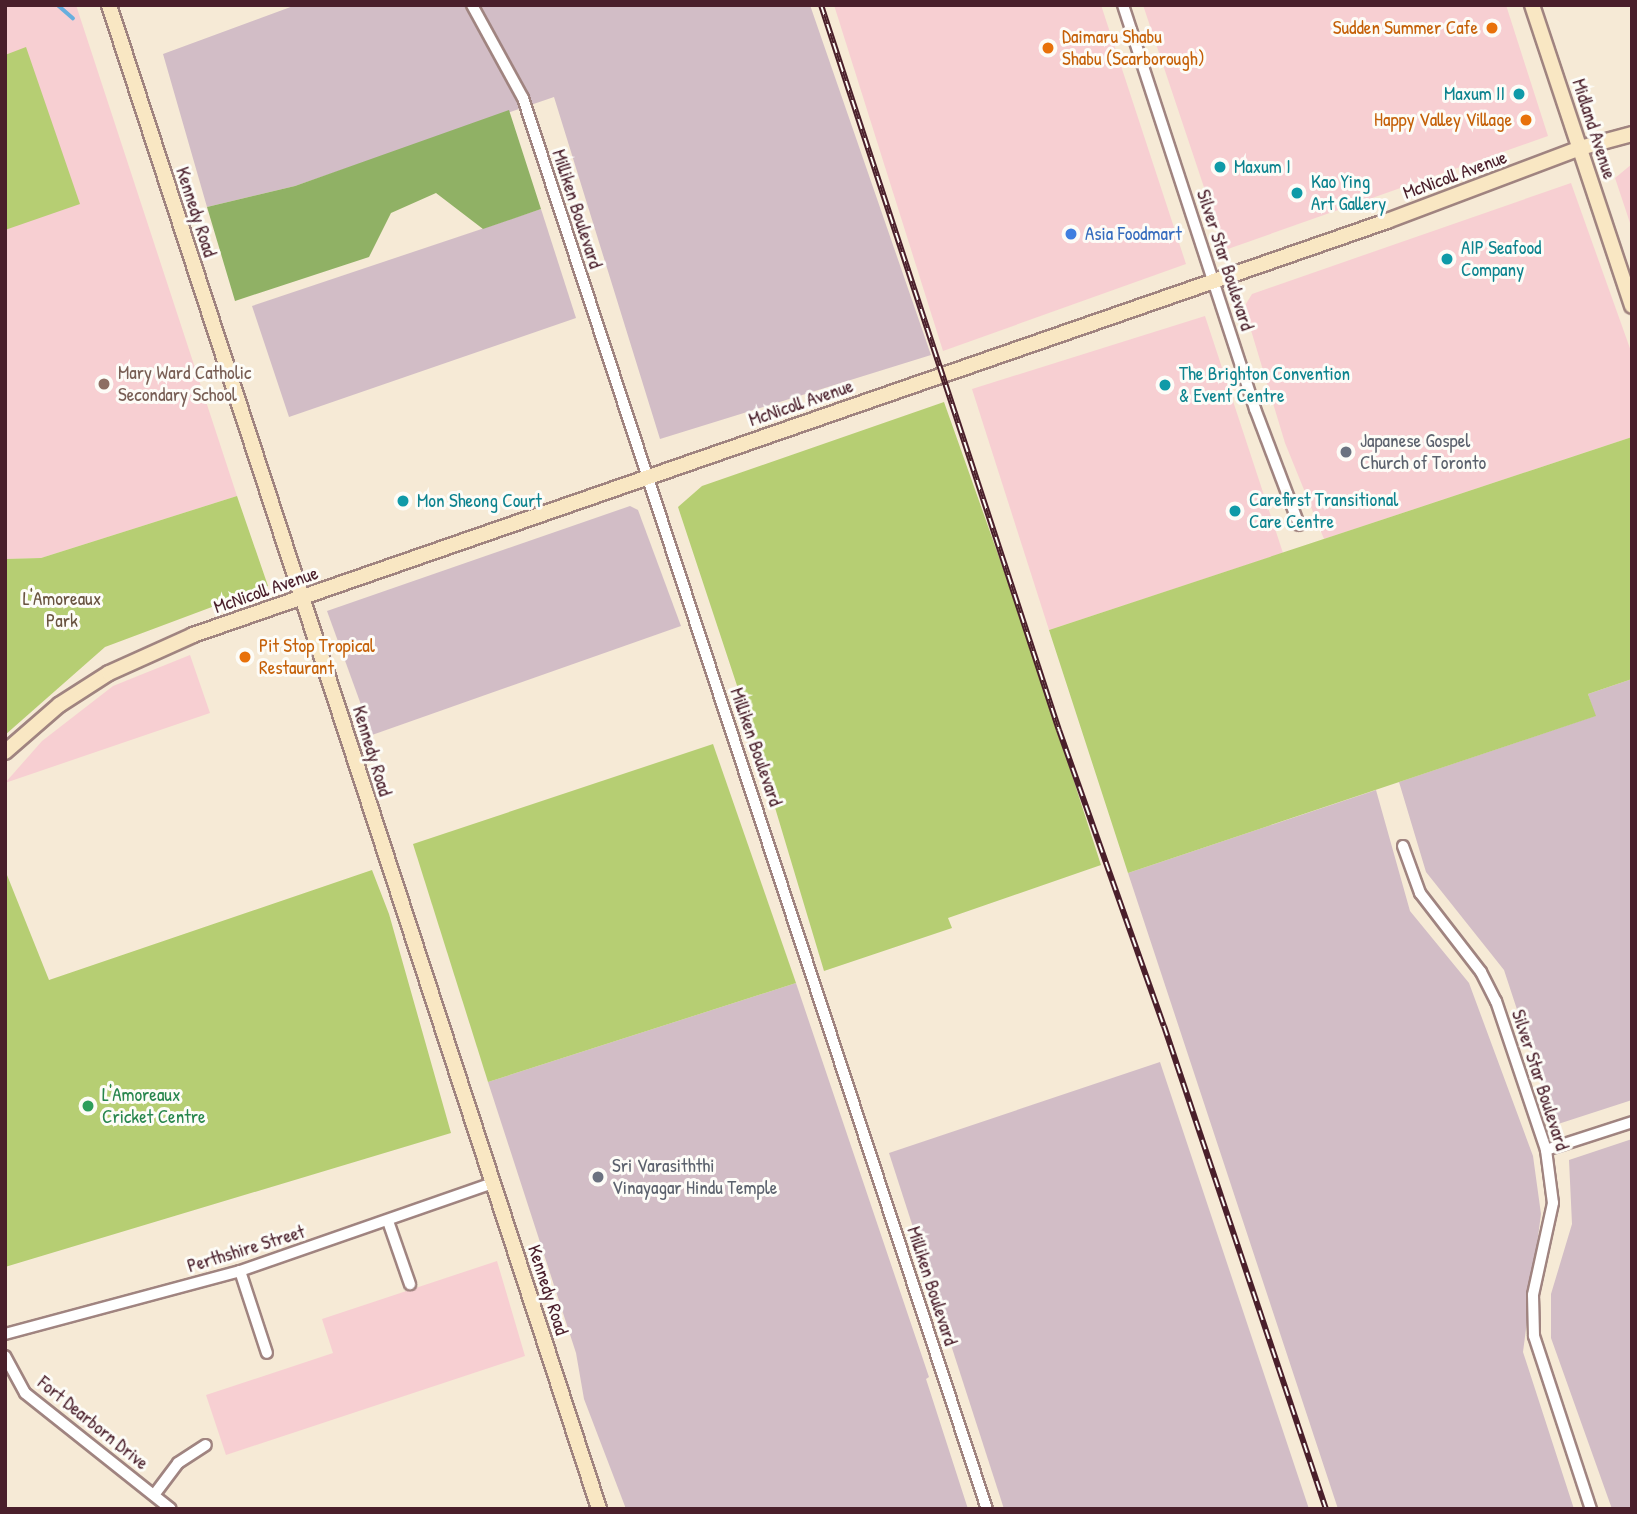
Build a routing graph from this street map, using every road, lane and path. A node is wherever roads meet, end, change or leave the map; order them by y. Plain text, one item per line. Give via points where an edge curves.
1 (109, 5) edge
2 (472, 5) edge
3 (1123, 5) edge
4 (1532, 5) edge
5 (1632, 134) edge
6 (1580, 148) junction
7 (1213, 280) junction
8 (1632, 306) edge
9 (647, 476) junction
10 (1298, 525) dead end
11 (303, 597) junction
12 (5, 752) edge
13 (1403, 846) dead end
14 (1632, 1122) edge
15 (1546, 1150) junction
16 (492, 1183) junction
17 (388, 1221) junction
18 (240, 1271) junction
19 (410, 1284) dead end
20 (5, 1334) edge
21 (267, 1353) dead end
22 (5, 1356) edge
23 (206, 1445) dead end
24 (154, 1494) junction
25 (172, 1509) edge
26 (599, 1509) edge
27 (987, 1509) edge
28 (1591, 1509) edge

1 - 11 main road, Kennedy Road
2 - 9 street, Milliken Boulevard via 523,98
3 - 7 street, Silver Star Boulevard
4 - 6 main road, Midland Avenue
5 - 6 main road, McNicoll Avenue
6 - 7 main road, McNicoll Avenue
6 - 8 main road, Midland Avenue
7 - 9 main road, McNicoll Avenue
7 - 10 street, Silver Star Boulevard
9 - 11 main road, McNicoll Avenue
9 - 27 street, Milliken Boulevard
11 - 12 main road, McNicoll Avenue via 193,635 109,673 60,705
11 - 16 main road, Kennedy Road
13 - 15 street, Silver Star Boulevard via 1420,893 1481,972 1496,1001
14 - 15 street
15 - 28 street, Silver Star Boulevard via 1553,1203 1533,1295 1534,1336
16 - 17 street, Perthshire Street
16 - 26 main road, Kennedy Road
17 - 18 street, Perthshire Street
17 - 19 street
18 - 20 street, Perthshire Street
18 - 21 street
22 - 24 street, Fort Dearborn Drive via 25,1393
23 - 24 street via 178,1463
24 - 25 street, Fort Dearborn Drive

